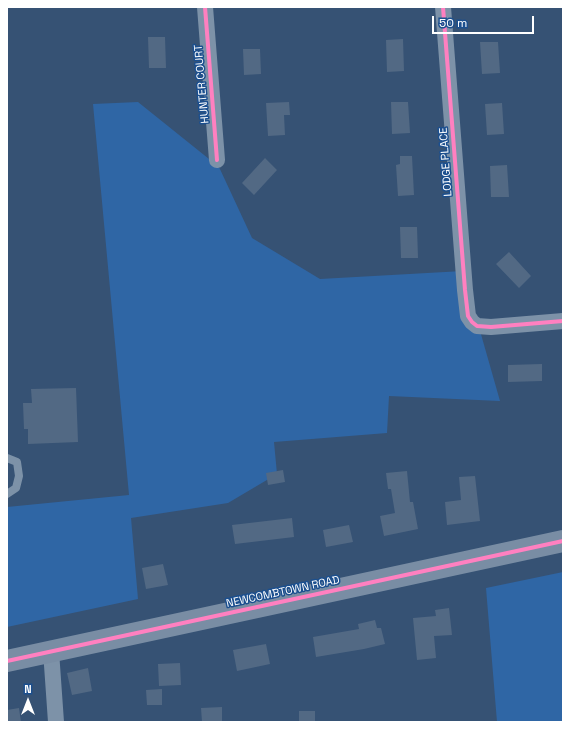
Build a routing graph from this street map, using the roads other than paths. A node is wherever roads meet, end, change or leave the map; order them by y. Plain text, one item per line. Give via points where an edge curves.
1 (205, 7) edge
2 (443, 7) edge
3 (217, 160) dead end
4 (563, 321) edge
5 (7, 458) edge
6 (7, 494) edge
7 (563, 541) edge
8 (51, 651) junction
9 (7, 661) edge
10 (56, 722) edge

1 - 3 street, HUNTER COURT
2 - 4 street, LODGE PLACE via 468,316 477,326 491,327
5 - 6 lane via 17,462 19,476 16,488
7 - 8 street, NEWCOMBTOWN ROAD
8 - 9 street, NEWCOMBTOWN ROAD
8 - 10 street

